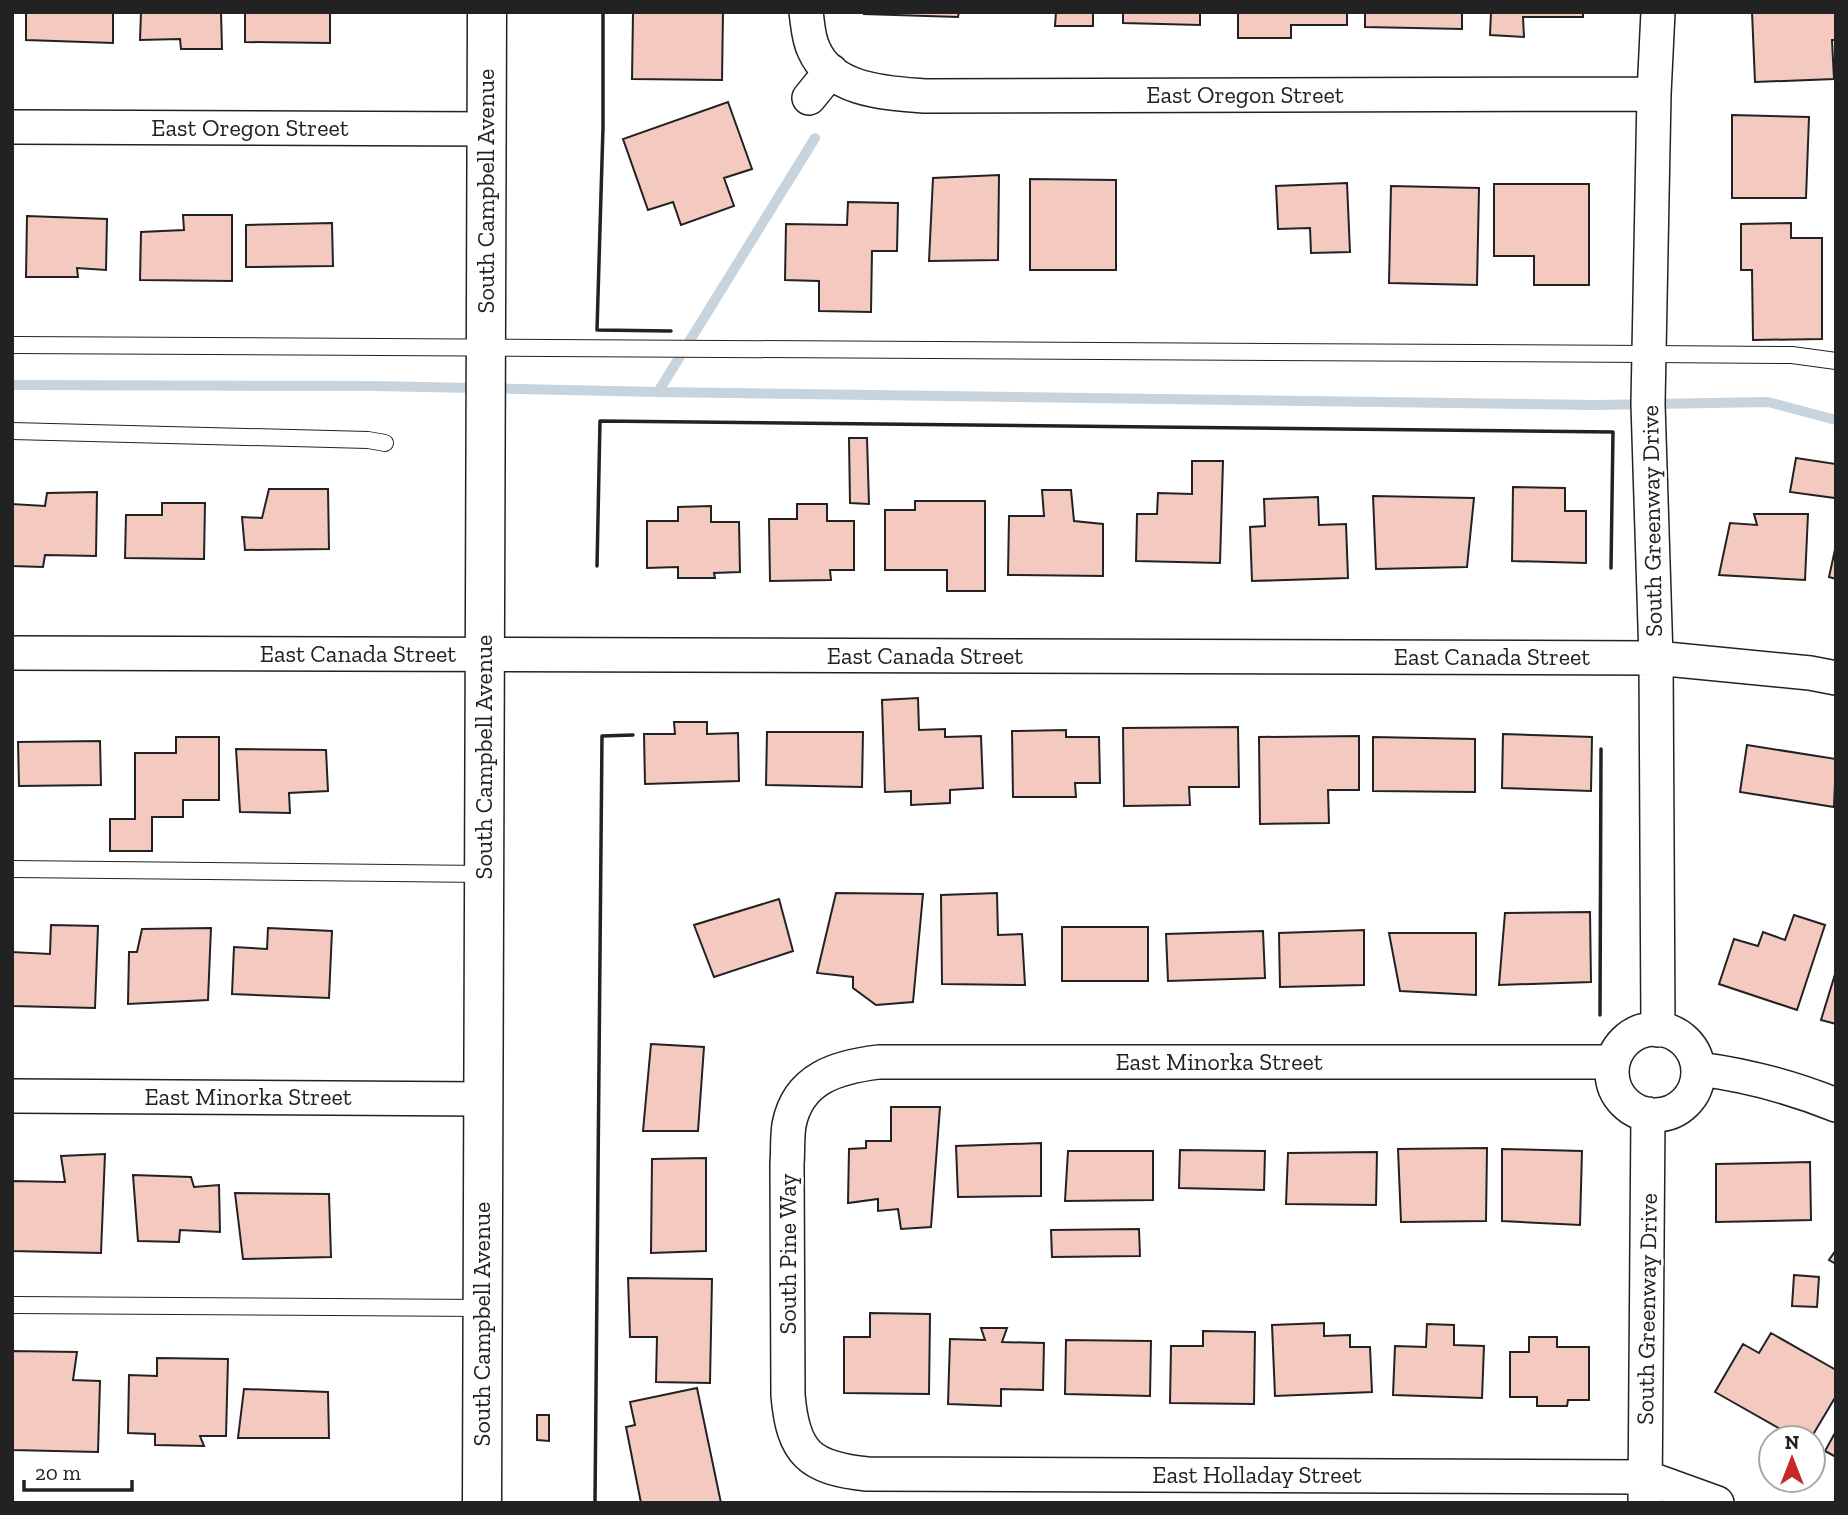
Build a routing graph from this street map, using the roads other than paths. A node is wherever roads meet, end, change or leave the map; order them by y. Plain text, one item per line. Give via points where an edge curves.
1 (487, 12) edge
2 (806, 12) edge
3 (1658, 12) edge
4 (835, 74) junction
5 (1654, 94) junction
6 (809, 98) dead end
7 (12, 127) edge
8 (487, 129) junction
9 (12, 345) edge
10 (1650, 354) junction
11 (486, 357) junction
12 (1836, 361) edge
13 (12, 431) edge
14 (385, 443) dead end
15 (12, 653) edge
16 (484, 654) junction
17 (1656, 657) junction
18 (1836, 678) edge
19 (12, 869) edge
20 (483, 874) junction
21 (1658, 1030) junction
22 (1613, 1062) junction
23 (1699, 1069) junction
24 (826, 1074) joint
25 (12, 1096) edge
26 (483, 1099) junction
27 (1836, 1105) edge
28 (1648, 1114) junction
29 (12, 1305) edge
30 (482, 1308) junction
31 (801, 1447) joint
32 (1645, 1490) edge
33 (482, 1503) edge
34 (1717, 1503) edge

1 - 8 main road, South Campbell Avenue
2 - 4 street via 814,52
3 - 5 street, South Greenway Drive
4 - 5 street, East Oregon Street via 875,91 924,96
4 - 6 street
5 - 10 street, South Greenway Drive
7 - 8 street, East Oregon Street
8 - 11 main road, South Campbell Avenue
9 - 11 lane
10 - 11 lane
10 - 12 lane via 1792,355
10 - 17 street, South Greenway Drive
11 - 16 main road, South Campbell Avenue
13 - 14 lane
15 - 16 street, East Canada Street
16 - 17 street, East Canada Street
16 - 20 main road, South Campbell Avenue
17 - 18 street, East Canada Street
17 - 21 street, South Greenway Drive
19 - 20 lane
20 - 26 main road, South Campbell Avenue
21 - 22 street via 1648,1029 1623,1042
21 - 23 street via 1687,1043
22 - 24 street, East Minorka Street via 879,1062
22 - 28 street via 1618,1095 1628,1106
23 - 27 street via 1738,1074
23 - 28 street via 1694,1090 1681,1107
24 - 31 street, South Pine Way via 799,1096 789,1125 788,1395 790,1419
25 - 26 street, East Minorka Street
26 - 30 main road, South Campbell Avenue
28 - 32 street, South Greenway Drive
29 - 30 lane
30 - 33 main road, South Campbell Avenue
31 - 32 street, East Holladay Street via 836,1471 867,1474
32 - 34 street, East Holladay Street

